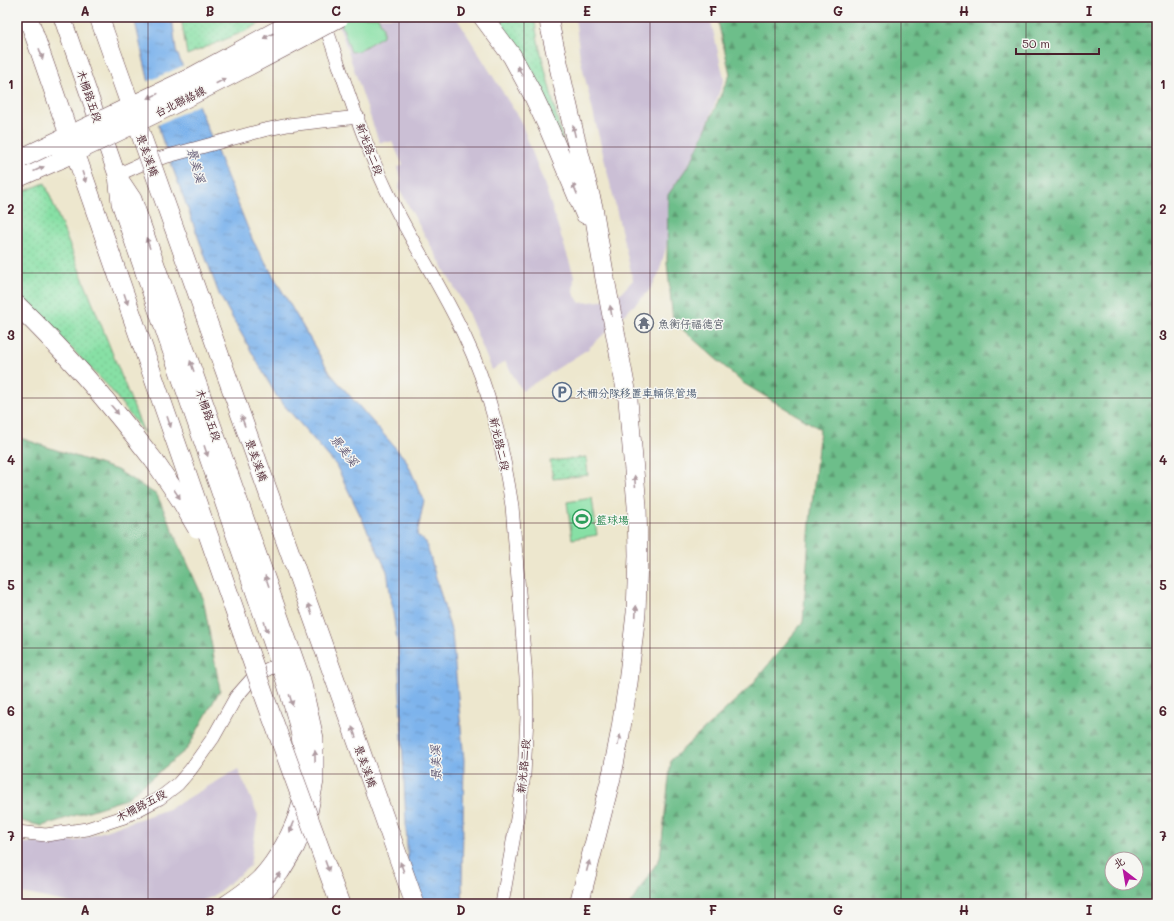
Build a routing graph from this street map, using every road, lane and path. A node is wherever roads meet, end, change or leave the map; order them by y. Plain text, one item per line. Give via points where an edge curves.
1 (28, 17) edge
2 (62, 17) edge
3 (99, 17) edge
4 (302, 17) edge
5 (322, 17) edge
6 (340, 17) edge
7 (483, 17) edge
8 (549, 17) edge
9 (358, 117) junction
10 (20, 159) edge
11 (123, 172) junction
12 (17, 178) edge
13 (605, 279) junction
14 (17, 305) edge
15 (17, 320) edge
16 (90, 381) junction
17 (286, 660) junction
18 (265, 698) junction
19 (17, 832) edge
20 (226, 904) edge
21 (248, 904) edge
22 (340, 904) edge
23 (415, 904) edge
24 (502, 904) edge
25 (579, 904) edge

1 -> 18 highway, bridge
2 - 11 main road, 木柵路五段
23 -> 3 highway, 景美溪橋, bridge
4 -> 10 highway, 台北聯絡線, bridge via 188,79
5 - 9 street, 新光路二段
12 -> 6 highway, 台北聯絡線, bridge via 224,79
13 -> 7 highway via 584,212 549,129 512,56
13 -> 8 highway via 593,207
9 - 11 street via 288,125 248,134 146,162
9 - 24 street, 新光路二段 via 388,194 450,306 473,355 493,415 508,482 526,678 527,717 524,775
11 - 17 main road, 木柵路五段 via 120,203
25 -> 13 highway via 620,734 636,606 637,506 629,408
14 - 16 highway
15 - 16 highway
16 -> 18 highway, bridge via 155,462 205,542
17 - 19 street, 木柵路五段 via 251,680 236,696 213,738 191,769 178,784 160,798 124,817 86,829 46,835
17 -> 20 main road, 木柵路五段 via 303,768 300,806 274,861 246,890
21 -> 17 main road, 木柵路五段 via 265,891 281,872 296,847 308,818 315,781 315,738 304,686
18 -> 22 highway, bridge

